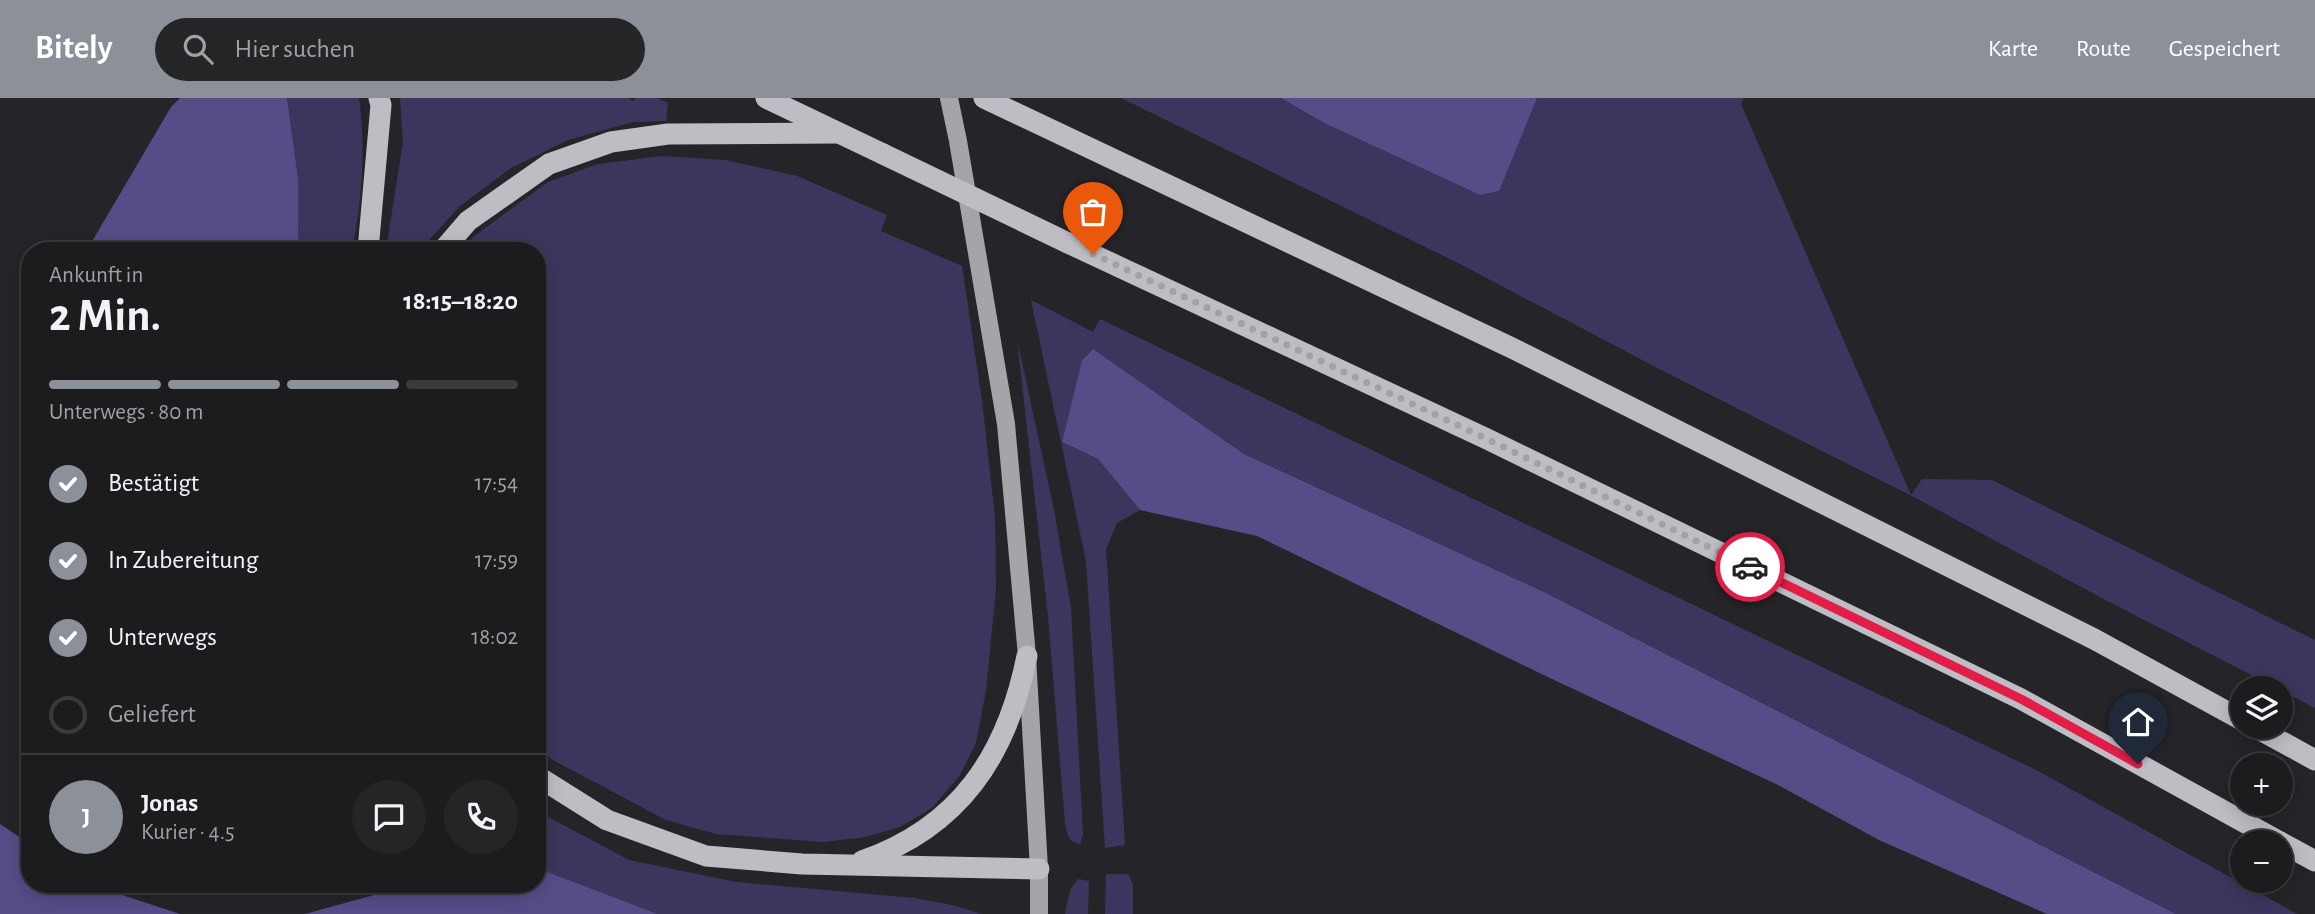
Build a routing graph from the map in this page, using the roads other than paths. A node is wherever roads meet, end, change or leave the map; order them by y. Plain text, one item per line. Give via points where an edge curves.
1 (379, 98) edge
2 (766, 98) edge
3 (949, 98) edge
4 (984, 98) edge
5 (838, 133) junction
6 (369, 242) edge
7 (450, 242) edge
8 (1027, 656) junction
9 (2230, 713) edge
10 (2277, 739) edge
11 (2315, 760) edge
12 (546, 782) edge
13 (2258, 830) edge
14 (2293, 849) edge
15 (2315, 861) edge
16 (848, 866) junction
17 (1040, 869) junction
18 (1039, 914) edge

1 - 6 highway
2 - 5 highway
3 - 8 main road via 1006,424
4 - 9 highway via 1512,348 2094,639
5 - 7 highway via 668,134 611,142 550,164 468,221
5 - 13 highway, bridge via 1485,438 2021,699
8 - 16 highway via 1003,735 972,787 913,838
8 - 17 main road
10 - 11 highway
12 - 16 highway via 607,820 706,856
14 - 15 highway
16 - 17 highway
17 - 18 main road

